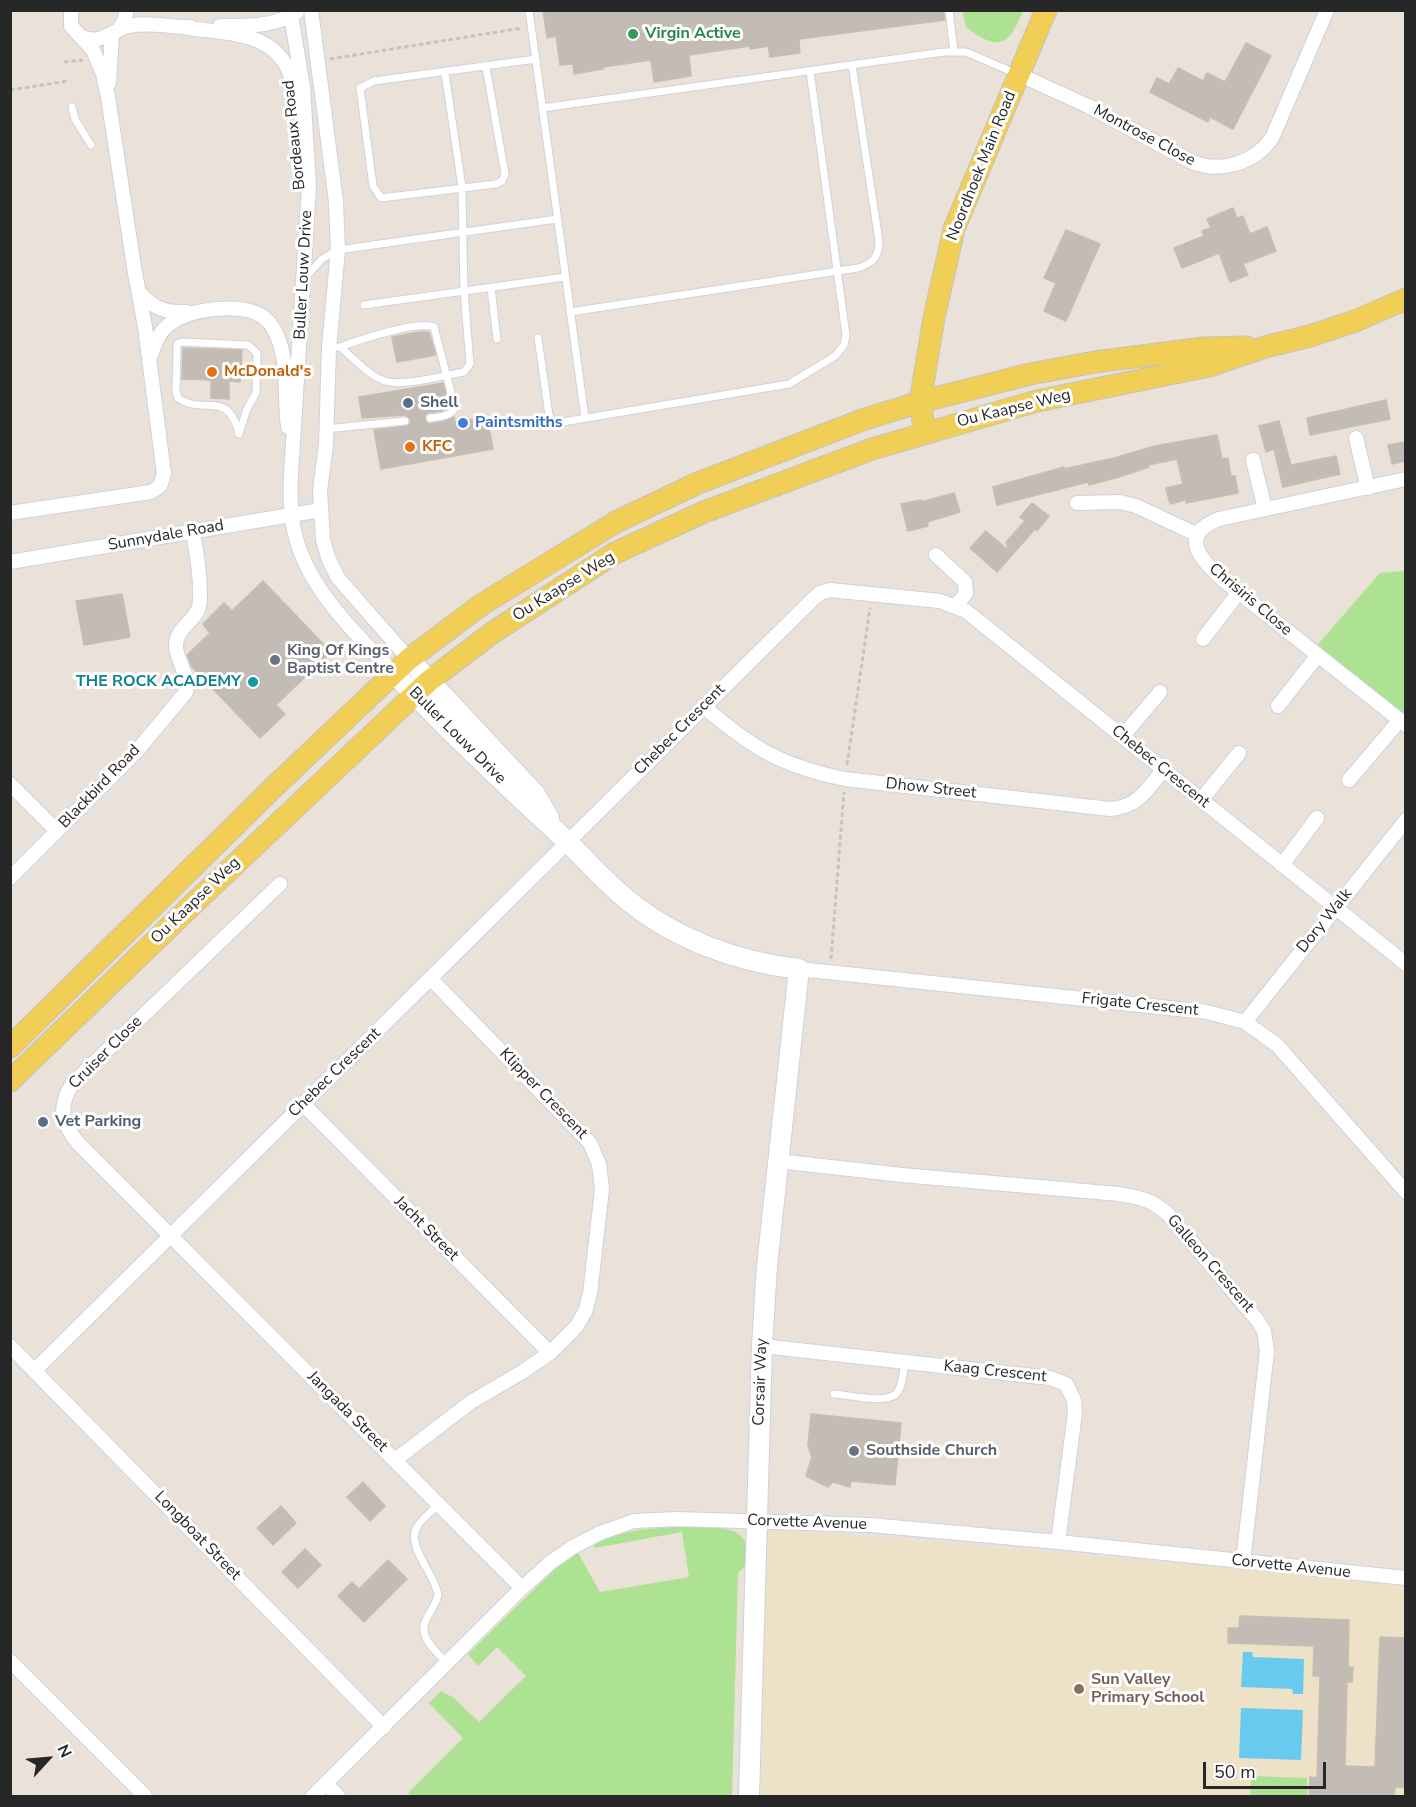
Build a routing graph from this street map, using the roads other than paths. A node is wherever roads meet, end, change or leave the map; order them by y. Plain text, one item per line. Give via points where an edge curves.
1 (127, 10) edge
2 (306, 10) edge
3 (529, 10) edge
4 (949, 10) edge
5 (1046, 10) edge
6 (1327, 10) edge
7 (70, 12) edge
8 (293, 12) edge
9 (313, 16) edge
10 (184, 27) junction
11 (115, 32) junction
12 (79, 36) junction
13 (954, 52) junction
14 (536, 59) junction
15 (852, 65) junction
16 (486, 67) junction
17 (810, 71) junction
18 (445, 73) junction
19 (1018, 74) junction
20 (110, 106) junction
21 (72, 107) dead end
22 (542, 108) junction
23 (91, 145) dead end
24 (462, 187) junction
25 (557, 219) junction
26 (464, 233) junction
27 (305, 248) junction
28 (338, 250) junction
29 (838, 271) junction
30 (565, 277) junction
31 (303, 280) junction
32 (491, 288) junction
33 (464, 291) junction
34 (139, 292) junction
35 (1406, 300) edge
36 (364, 305) dead end
37 (192, 312) junction
38 (570, 312) junction
39 (538, 338) dead end
40 (497, 339) dead end
41 (335, 346) junction
42 (1265, 347) junction
43 (149, 359) junction
44 (448, 375) junction
45 (920, 402) junction
46 (430, 418) dead end
47 (585, 418) junction
48 (405, 421) dead end
49 (326, 429) junction
50 (925, 433) junction
51 (239, 434) joint
52 (1356, 438) dead end
53 (292, 459) junction
54 (1253, 460) dead end
55 (1406, 479) edge
56 (1368, 488) junction
57 (1077, 503) dead end
58 (1265, 509) junction
59 (321, 510) junction
60 (10, 513) edge
61 (291, 514) junction
62 (193, 532) junction
63 (1198, 535) junction
64 (936, 555) dead end
65 (10, 562) edge
66 (1239, 592) junction
67 (956, 606) junction
68 (1203, 639) dead end
69 (1318, 655) junction
70 (401, 666) junction
71 (422, 688) junction
72 (1160, 692) dead end
73 (703, 706) junction
74 (1278, 706) dead end
75 (1402, 723) edge
76 (1122, 737) junction
77 (1239, 753) dead end
78 (1163, 770) junction
79 (1349, 780) dead end
80 (10, 784) edge
81 (1201, 800) junction
82 (1317, 818) dead end
83 (1403, 828) edge
84 (57, 831) junction
85 (562, 838) junction
86 (1282, 865) junction
87 (10, 878) edge
88 (280, 884) dead end
89 (1335, 908) junction
90 (1406, 964) edge
91 (799, 969) junction
92 (431, 979) junction
93 (1245, 1022) junction
94 (10, 1047) edge
95 (10, 1081) edge
96 (303, 1104) junction
97 (778, 1161) junction
98 (1406, 1192) edge
99 (171, 1235) junction
100 (10, 1346) edge
101 (762, 1346) junction
102 (550, 1353) junction
103 (905, 1362) junction
104 (35, 1370) junction
105 (834, 1394) dead end
106 (395, 1460) junction
107 (438, 1504) junction
108 (757, 1521) junction
109 (1058, 1542) junction
110 (1243, 1562) junction
111 (1406, 1578) edge
112 (522, 1588) junction
113 (10, 1661) edge
114 (447, 1663) junction
115 (384, 1727) junction
116 (326, 1784) junction
117 (145, 1797) edge
118 (313, 1797) edge
119 (338, 1797) edge
120 (749, 1797) edge

1 - 11 street
2 - 9 street
3 - 14 lane
4 - 13 lane
5 - 19 main road, Noordhoek Main Road
6 - 19 street, Montrose Close via 1266,147 1251,158 1222,167 1207,168 1192,162 1088,106
7 - 12 street via 71,26
8 - 10 street, Bordeaux Road via 268,23 247,26
8 - 27 street, Buller Louw Drive via 306,125 309,186
9 - 28 street, Buller Louw Drive via 336,202
10 - 11 street, Bordeaux Road via 139,24
10 - 27 street, Bordeaux Road via 260,40 284,62 294,96
11 - 12 street, Bordeaux Road via 98,40
11 - 20 street via 109,65
12 - 20 street via 95,54
13 - 15 lane
13 - 19 lane via 966,52
14 - 16 lane
14 - 22 lane
15 - 17 lane
15 - 29 lane via 879,250 867,265
16 - 18 lane
16 - 24 lane via 505,174 498,183
17 - 22 lane
17 - 29 lane
18 - 24 lane
18 - 24 lane via 374,81 360,88 373,186 381,198
19 - 45 main road, Noordhoek Main Road via 954,229
20 - 34 street
21 - 23 lane
22 - 25 lane
24 - 26 lane
25 - 26 lane
25 - 30 lane
26 - 28 lane
26 - 33 lane
27 - 31 street, Buller Louw Drive
28 - 31 lane
28 - 41 street, Buller Louw Drive
29 - 38 lane
29 - 47 lane via 844,345 835,356 789,384
30 - 32 lane
30 - 38 lane
31 - 53 street, Buller Louw Drive
32 - 33 lane
32 - 40 lane
33 - 36 lane
33 - 44 lane via 470,364 464,372
34 - 37 street via 158,309
34 - 43 street
35 - 42 main road, Ou Kaapse Weg via 1310,336
37 - 43 street via 169,324 159,335
37 - 53 street via 255,312 270,323 283,352
38 - 47 lane
39 - 47 lane via 551,419 557,423
41 - 44 lane via 386,382
41 - 44 lane via 425,324 436,329
41 - 49 street, Buller Louw Drive
42 - 45 main road, Ou Kaapse Weg via 1204,348 1095,362
42 - 50 main road, Ou Kaapse Weg via 1209,366 1037,401
43 - 60 street via 164,474 157,489
44 - 46 lane via 454,408 450,414
45 - 50 main road, Noordhoek Main Road
45 - 70 main road, Ou Kaapse Weg via 698,483 616,522 481,605
48 - 49 lane
49 - 59 street, Buller Louw Drive
50 - 71 main road, Ou Kaapse Weg via 704,512 615,554 492,633
51 - 51 lane via 232,415 223,407 187,403 178,398 177,344 248,345 256,353 256,393
52 - 56 street
53 - 61 street, Buller Louw Drive
54 - 58 street
55 - 56 street
56 - 58 street
57 - 63 street via 1120,502 1136,506
58 - 63 street via 1219,519 1207,524
59 - 61 street, Sunnydale Road
59 - 70 street, Buller Louw Drive via 323,540 338,578
61 - 62 street, Sunnydale Road
61 - 70 street, Buller Louw Drive via 296,541 307,566 333,607
62 - 65 street, Sunnydale Road
62 - 84 street, Blackbird Road via 199,607 178,635 176,645 188,684 186,692 136,752
63 - 66 street, Chrisiris Close via 1201,559
64 - 67 street via 965,582 966,593
66 - 68 street
66 - 69 street, Chrisiris Close
67 - 73 street, Chebec Crescent via 830,590 819,593
67 - 76 street, Chebec Crescent
69 - 74 street
69 - 75 street, Chrisiris Close
70 - 71 street, Buller Louw Drive
70 - 94 main road, Ou Kaapse Weg
71 - 85 street, Buller Louw Drive via 535,794
71 - 95 main road, Ou Kaapse Weg
72 - 76 street
73 - 78 street, Dhow Street via 733,732 779,760 813,773 845,779 1110,809 1133,804
73 - 85 street, Chebec Crescent
75 - 79 street
76 - 78 street, Chebec Crescent
77 - 81 street
78 - 81 street, Chebec Crescent
80 - 84 street
81 - 86 street, Chebec Crescent
82 - 86 street
83 - 89 street, Dory Walk
84 - 87 street, Blackbird Road
85 - 91 street, Buller Louw Drive via 627,899 666,926 726,953
85 - 92 street, Chebec Crescent
86 - 89 street, Chebec Crescent
88 - 99 street, Cruiser Close via 72,1084 64,1097 68,1131
89 - 90 street, Chebec Crescent
89 - 93 street, Dory Walk
91 - 93 street, Frigate Crescent via 1207,1012
91 - 97 street, Corsair Way
92 - 96 street, Chebec Crescent
92 - 102 street, Klipper Crescent via 575,1125 600,1164 602,1189 590,1294 576,1327
93 - 98 street, Frigate Crescent via 1263,1033 1295,1064
96 - 99 street, Chebec Crescent
96 - 102 street, Jacht Street
97 - 101 street, Corsair Way
97 - 110 street, Galleon Crescent via 1119,1194 1153,1202 1168,1214 1248,1307 1267,1341
99 - 104 street, Chebec Crescent
99 - 106 street, Jangada Street
100 - 104 street, Longboat Street
101 - 103 street, Kaag Crescent
101 - 108 street, Corsair Way
102 - 106 street, Klipper Crescent via 471,1402
103 - 105 lane via 898,1390 891,1397 881,1400
103 - 109 street, Kaag Crescent via 1050,1378 1066,1384 1075,1413
104 - 115 street, Longboat Street
106 - 107 street, Jangada Street
107 - 112 street, Jangada Street
107 - 114 lane via 414,1534 437,1591 437,1602 425,1620 424,1632
108 - 109 street, Corvette Avenue via 870,1525
108 - 112 street, Corvette Avenue via 634,1521 573,1546
108 - 120 street, Corsair Way
109 - 110 street, Corvette Avenue
110 - 111 street, Corvette Avenue
112 - 114 street, Corvette Avenue
113 - 117 street
114 - 115 street, Corvette Avenue
115 - 116 street, Corvette Avenue
116 - 118 street, Corvette Avenue
116 - 119 street

